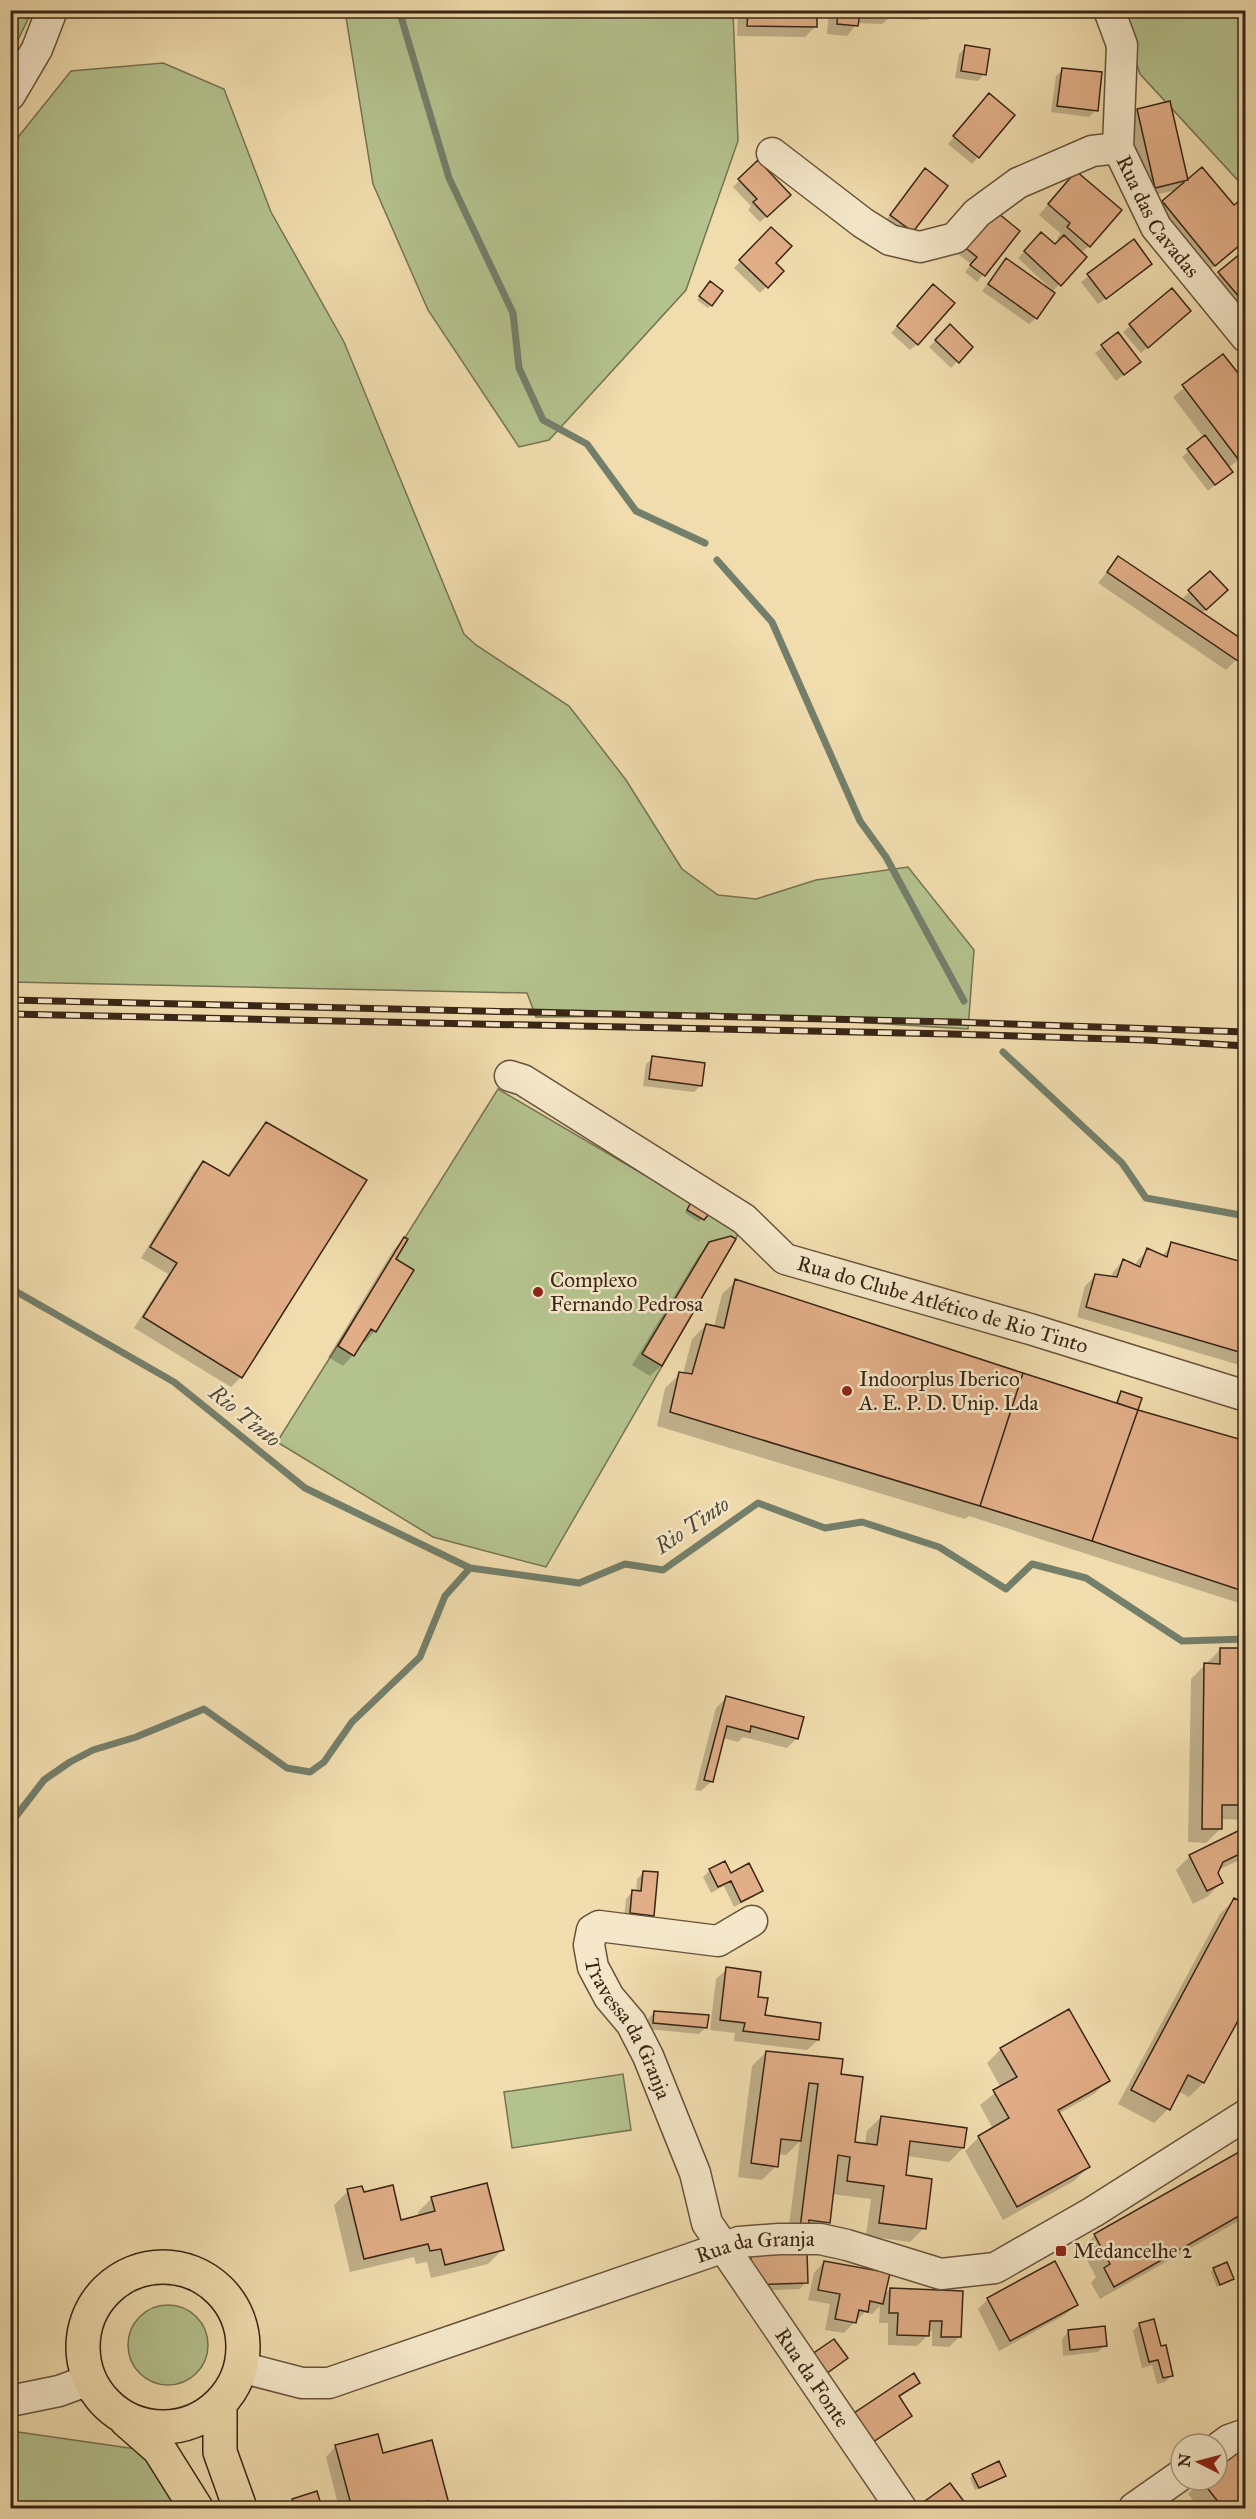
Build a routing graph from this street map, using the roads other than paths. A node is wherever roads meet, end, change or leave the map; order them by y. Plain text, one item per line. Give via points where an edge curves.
1 (52, 10) edge
2 (1109, 10) edge
3 (10, 95) edge
4 (1118, 148) junction
5 (772, 153) dead end
6 (1245, 337) edge
7 (510, 1076) dead end
8 (1245, 1396) edge
9 (752, 1921) dead end
10 (1245, 2115) edge
11 (723, 2247) junction
12 (240, 2367) junction
13 (89, 2380) junction
14 (10, 2401) edge
15 (220, 2405) junction
16 (125, 2419) junction
17 (1245, 2434) edge
18 (1229, 2440) edge
19 (1169, 2483) edge
20 (196, 2508) edge
21 (240, 2508) edge
22 (901, 2508) edge
23 (1134, 2508) edge

1 - 3 street via 37,49
2 - 4 street, Rua das Cavadas via 1122,45
4 - 5 street via 1092,152 1018,183 977,213 955,238 920,247 891,240
4 - 6 street, Rua das Cavadas via 1156,227
7 - 8 street, Rua do Clube Atlético de Rio Tinto via 524,1080 744,1219 785,1259
9 - 11 street, Travessa da Granja via 718,1941 599,1926 592,1930 589,1945 593,1967 648,2056 695,2173 707,2223
10 - 11 street, Rua da Granja via 1093,2212 995,2268 941,2274 820,2240 754,2240
11 - 12 street, Rua da Granja via 329,2383 302,2383
11 - 22 street, Rua da Fonte
12 - 13 main road via 242,2331 233,2307 216,2286 194,2272 168,2266 140,2269 116,2282 96,2302 85,2326 82,2353
12 - 15 main road via 235,2383
13 - 14 street via 30,2399
13 - 16 main road via 104,2402
15 - 16 main road via 197,2420 175,2427 151,2427
15 - 21 main road via 220,2451
16 - 20 main road via 159,2449
17 - 18 street
19 - 23 street

